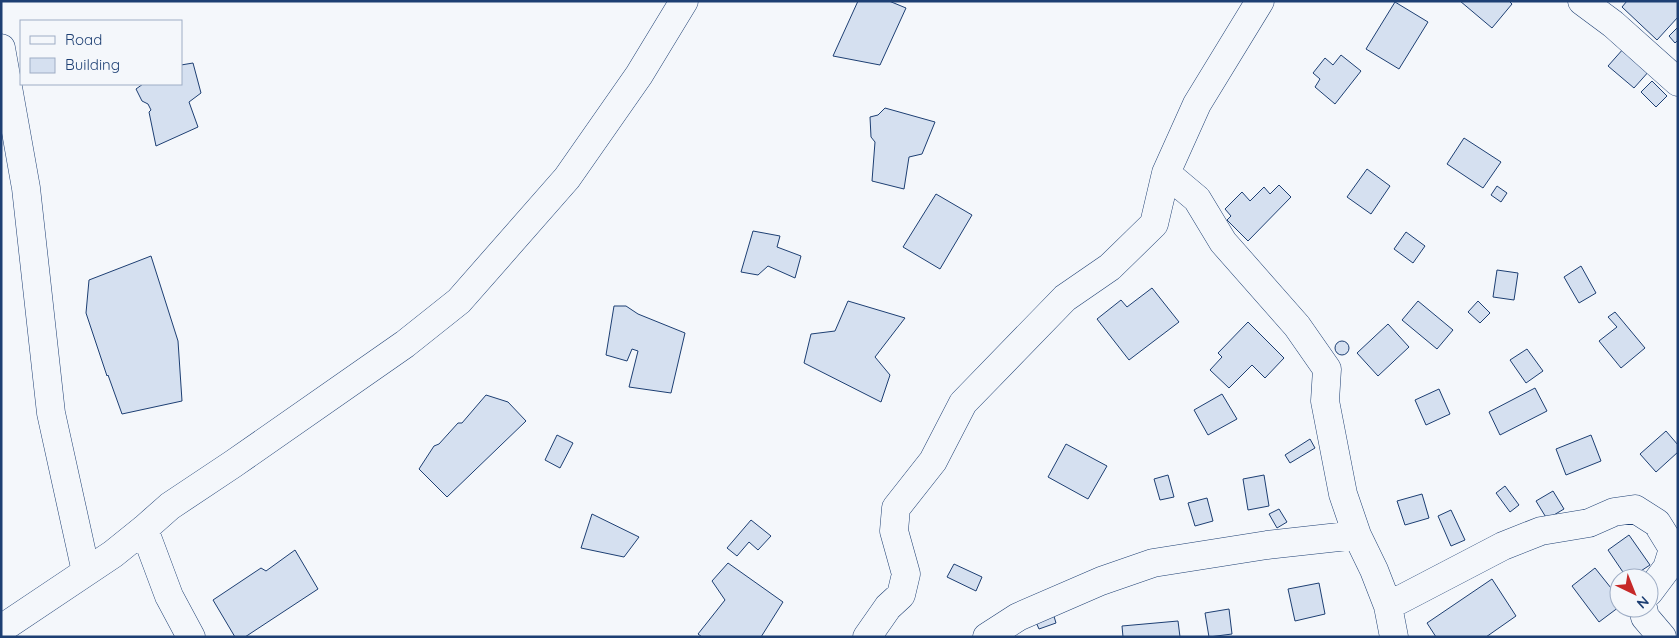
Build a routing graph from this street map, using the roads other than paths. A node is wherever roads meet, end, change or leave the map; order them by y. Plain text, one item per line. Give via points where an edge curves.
1 (684, 1) edge
2 (1260, 1) edge
3 (1582, 1) edge
4 (1, 48) edge
5 (1678, 82) edge
6 (1166, 173) junction
7 (144, 529) junction
8 (1357, 535) junction
9 (1676, 547) edge
10 (86, 572) junction
11 (1659, 579) edge
12 (1388, 606) junction
13 (1646, 618) edge
14 (1, 629) edge
15 (191, 637) edge
16 (867, 637) edge
17 (986, 637) edge
18 (1394, 637) edge
19 (1662, 637) edge

1 - 7 street via 639,75 567,178 459,301 405,344 170,506
2 - 6 street via 1197,104
3 - 5 street
4 - 10 street via 26,188 51,413
6 - 8 street via 1197,199 1223,242 1297,326 1327,369 1325,401 1343,494
6 - 16 street via 1154,224 1110,267 1065,298 963,404 933,461 896,508 894,531 906,574 902,595 888,607
7 - 10 street
7 - 15 street via 169,596
8 - 12 street
8 - 17 street via 1267,544 1153,563 1101,581 1018,617
9 - 11 street
9 - 12 street via 1657,523 1635,509 1614,512 1589,523 1541,531 1503,546
10 - 14 street
12 - 18 street
13 - 19 street

